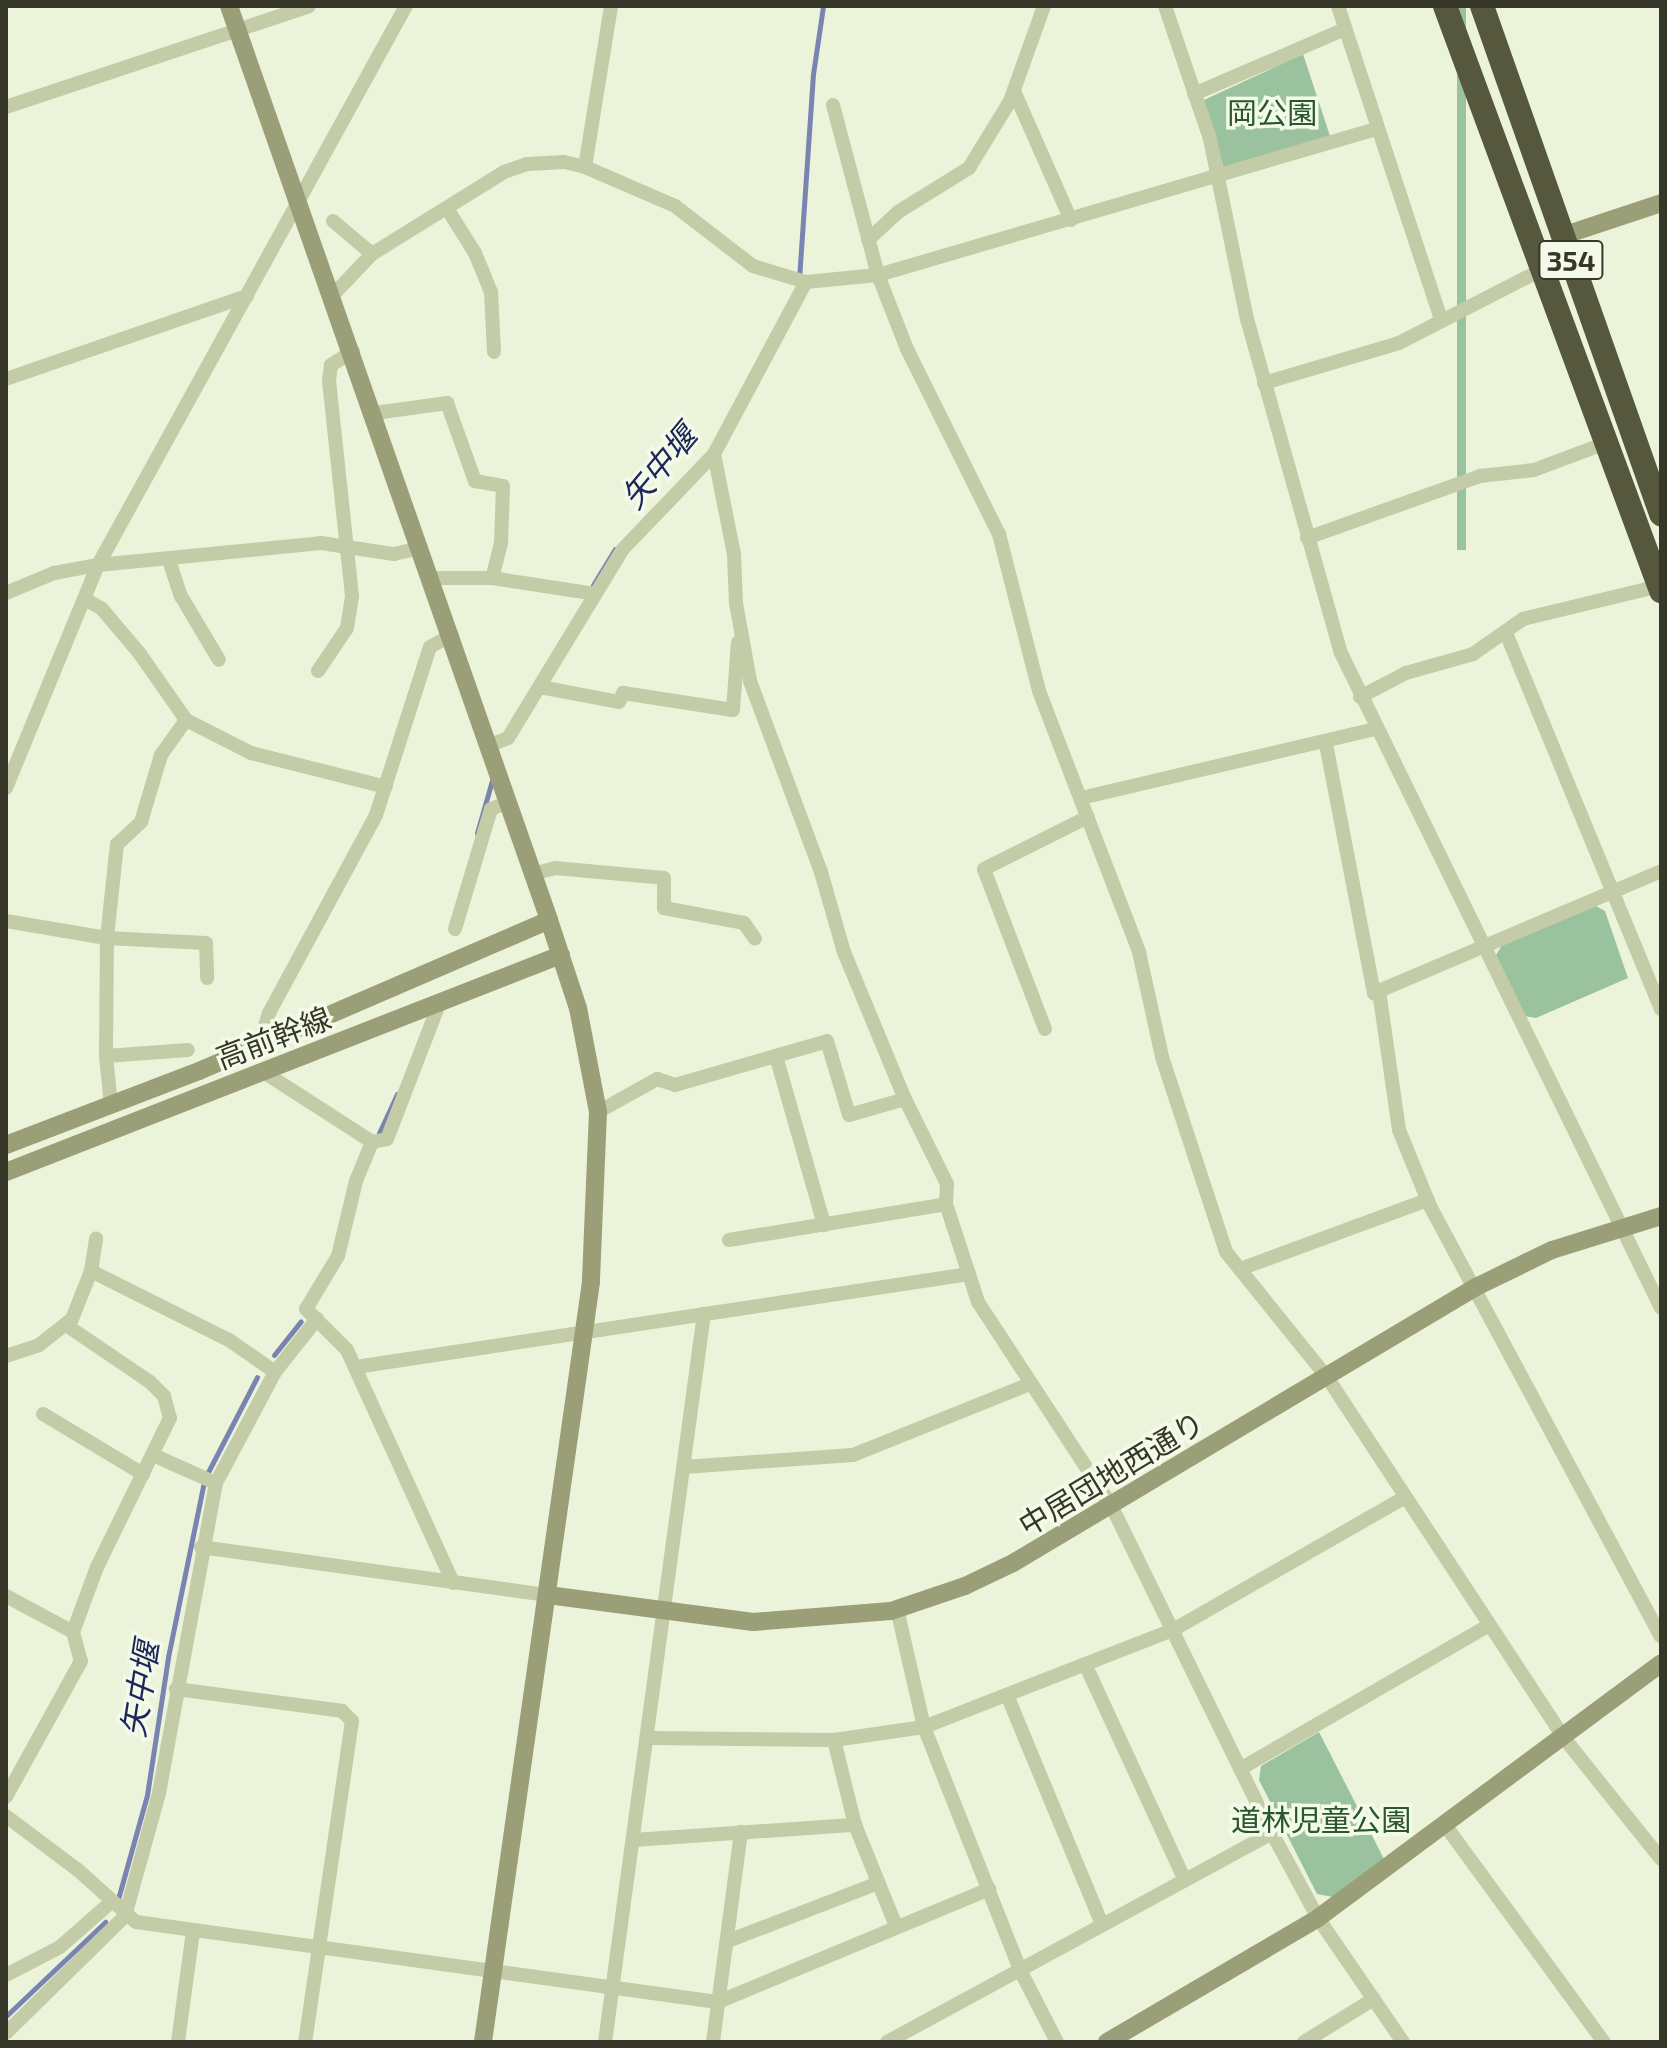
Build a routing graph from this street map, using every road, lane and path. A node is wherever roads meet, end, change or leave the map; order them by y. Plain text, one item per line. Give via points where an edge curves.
1 (229, 6) edge
2 (309, 6) edge
3 (406, 6) edge
4 (611, 6) edge
5 (1044, 6) edge
6 (1165, 6) edge
7 (1338, 6) edge
8 (1445, 6) edge
9 (1482, 6) edge
10 (238, 29) junction
11 (1345, 29) junction
12 (1014, 91) junction
13 (1194, 94) junction
14 (833, 105) dead end
15 (6, 107) edge
16 (1376, 129) junction
17 (585, 167) junction
18 (1216, 179) junction
19 (299, 200) junction
20 (1661, 203) edge
21 (448, 210) junction
22 (1071, 220) junction
23 (333, 221) dead end
24 (1562, 236) junction
25 (868, 240) junction
26 (372, 254) junction
27 (1539, 271) junction
28 (878, 275) junction
29 (806, 282) junction
30 (333, 295) junction
31 (247, 296) junction
32 (1441, 320) junction
33 (353, 351) junction
34 (494, 352) dead end
35 (6, 379) edge
36 (1264, 383) junction
37 (375, 413) junction
38 (1603, 444) junction
39 (714, 454) junction
40 (1661, 514) edge
41 (1307, 538) junction
42 (1653, 544) edge
43 (348, 547) junction
44 (421, 548) junction
45 (169, 560) junction
46 (98, 565) junction
47 (431, 578) junction
48 (492, 578) junction
49 (1660, 588) edge
50 (6, 593) edge
51 (595, 594) junction
52 (85, 599) junction
53 (739, 621) junction
54 (1506, 633) junction
55 (452, 635) junction
56 (219, 660) dead end
57 (318, 671) dead end
58 (540, 687) junction
59 (1360, 697) junction
60 (186, 720) junction
61 (1375, 729) junction
62 (1326, 744) junction
63 (490, 745) junction
64 (386, 787) junction
65 (6, 788) edge
66 (1081, 798) junction
67 (508, 802) junction
68 (1088, 817) junction
69 (1661, 871) edge
70 (533, 874) junction
71 (1613, 891) junction
72 (549, 920) junction
73 (6, 921) edge
74 (455, 929) dead end
75 (107, 938) junction
76 (755, 939) dead end
77 (1482, 949) junction
78 (561, 955) junction
79 (207, 978) dead end
80 (1379, 991) junction
81 (440, 1002) junction
82 (1661, 1009) edge
83 (1045, 1029) dead end
84 (259, 1044) junction
85 (188, 1050) dead end
86 (106, 1056) junction
87 (776, 1056) junction
88 (262, 1071) junction
89 (905, 1099) junction
90 (111, 1105) junction
91 (598, 1112) junction
92 (372, 1142) junction
93 (6, 1145) edge
94 (6, 1172) edge
95 (1428, 1200) junction
96 (946, 1204) junction
97 (1661, 1216) edge
98 (824, 1225) junction
99 (1621, 1226) junction
100 (96, 1238) dead end
101 (729, 1240) dead end
102 (1240, 1269) junction
103 (91, 1271) junction
104 (969, 1274) junction
105 (1476, 1287) junction
106 (1661, 1308) edge
107 (704, 1314) junction
108 (317, 1319) junction
109 (66, 1325) junction
110 (584, 1333) junction
111 (6, 1356) edge
112 (356, 1367) junction
113 (275, 1372) junction
114 (1327, 1377) junction
115 (1030, 1384) junction
116 (43, 1414) dead end
117 (153, 1455) junction
118 (684, 1467) junction
119 (143, 1474) junction
120 (216, 1483) junction
121 (1405, 1497) junction
122 (1111, 1505) junction
123 (201, 1547) junction
124 (453, 1583) junction
125 (548, 1595) junction
126 (6, 1596) edge
127 (897, 1609) junction
128 (664, 1611) junction
129 (1489, 1625) junction
130 (1173, 1630) junction
131 (73, 1632) junction
132 (1661, 1636) edge
133 (1661, 1663) edge
134 (1085, 1664) junction
135 (176, 1689) junction
136 (1007, 1695) junction
137 (924, 1727) junction
138 (648, 1738) junction
139 (1564, 1738) junction
140 (834, 1740) junction
141 (1240, 1769) junction
142 (6, 1797) edge
143 (6, 1816) edge
144 (855, 1825) junction
145 (1445, 1825) junction
146 (741, 1832) junction
147 (1272, 1833) junction
148 (633, 1840) junction
149 (1661, 1859) edge
150 (1185, 1880) junction
151 (878, 1883) junction
152 (989, 1889) junction
153 (110, 1903) junction
154 (125, 1916) junction
155 (1318, 1918) junction
156 (1102, 1924) junction
157 (896, 1926) junction
158 (193, 1931) junction
159 (728, 1941) junction
160 (318, 1948) junction
161 (1020, 1970) junction
162 (493, 1971) junction
163 (6, 1975) edge
164 (613, 1987) junction
165 (1374, 1999) junction
166 (718, 2002) junction
167 (6, 2033) edge
168 (178, 2042) edge
169 (305, 2042) edge
170 (483, 2042) edge
171 (605, 2042) edge
172 (713, 2042) edge
173 (887, 2042) edge
174 (1057, 2042) edge
175 (1107, 2042) edge
176 (1304, 2042) edge
177 (1403, 2042) edge
178 (1604, 2042) edge

1 - 10 street
2 - 10 street
3 - 19 street
4 - 17 street
5 - 12 street
6 - 13 street
7 - 11 street
8 - 27 highway, 354
9 - 24 highway, 354
10 - 15 street
10 - 19 street
11 - 13 street
11 - 16 street
12 - 22 street
12 - 25 street via 969,168 898,212
13 - 18 street via 1210,139
14 - 25 street
16 - 18 street
16 - 32 street
17 - 21 street via 527,164 504,172
17 - 29 street via 675,206 753,266
18 - 22 street
18 - 36 street
19 - 30 street
19 - 31 street
20 - 24 street
21 - 26 street
21 - 34 street via 491,292
22 - 28 street
23 - 26 street
24 - 40 highway, 354
25 - 28 street
26 - 30 street
27 - 32 street
27 - 38 highway, 354
28 - 29 street
28 - 66 street via 926,394 993,514 1039,691
29 - 39 street
30 - 33 street
31 - 35 street
31 - 46 street
32 - 36 street via 1399,343
33 - 37 street
33 - 43 street via 331,365 329,381
36 - 41 street
37 - 44 street
37 - 48 street via 447,403 475,481 503,486 501,543
38 - 41 street via 1534,470 1480,476
38 - 42 highway, 354
39 - 51 street via 623,549
39 - 53 street via 734,554
41 - 59 street via 1341,653
42 - 49 highway, 354
43 - 44 street via 394,554
43 - 45 street via 321,543
43 - 57 street via 352,596 347,628
44 - 47 street
45 - 46 street
45 - 56 street via 181,596
46 - 50 street via 54,573
46 - 52 street
47 - 48 street
47 - 55 street
48 - 51 street
49 - 54 street via 1523,619
51 - 58 street
52 - 60 street via 102,609 140,654
52 - 65 street
53 - 58 street via 733,710 623,693 619,702
53 - 89 street via 750,681 821,872 844,952
54 - 59 street via 1473,654 1406,673
54 - 71 street
55 - 63 street
55 - 64 street via 430,647
58 - 63 street via 508,738
59 - 61 street
60 - 64 street via 251,753
60 - 75 street via 161,755 141,822 117,844
61 - 62 street
61 - 77 street
62 - 66 street
62 - 80 street via 1374,993
63 - 67 street
64 - 84 street via 345,880 269,1013
66 - 68 street
67 - 70 street
67 - 74 street via 491,809
68 - 83 street via 984,869
68 - 102 street via 1139,952 1162,1057 1226,1252
69 - 71 street
70 - 72 street
70 - 76 street via 555,868 664,878 664,908 744,923
71 - 77 street
71 - 82 street
72 - 78 street
72 - 84 street, 高前幹線
73 - 75 street
75 - 79 street via 206,943
75 - 86 street
77 - 80 street
77 - 99 street
78 - 81 street, 高前幹線
78 - 91 street
80 - 95 street via 1399,1130
81 - 88 street, 高前幹線
81 - 92 street via 392,1131 387,1139
84 - 90 street, 高前幹線
85 - 86 street
86 - 90 street
87 - 89 street via 827,1041 849,1115
87 - 91 street via 675,1085 657,1079
87 - 98 street
88 - 92 street
88 - 94 street, 高前幹線
89 - 96 street via 947,1184
90 - 93 street, 高前幹線
91 - 110 street via 598,1183
92 - 108 street via 356,1181 338,1256 307,1301 306,1309
95 - 102 street
95 - 105 street
96 - 98 street
96 - 104 street
97 - 99 street, 中居団地西通り
98 - 101 street
99 - 105 street, 中居団地西通り via 1552,1250
99 - 106 street
100 - 103 street
102 - 114 street
103 - 109 street
103 - 113 street via 229,1340
104 - 107 street
104 - 115 street via 985,1314
105 - 114 street, 中居団地西通り
105 - 132 street
107 - 110 street
107 - 118 street
108 - 112 street
108 - 113 street
109 - 111 street via 39,1345
109 - 117 street via 164,1396 170,1418
110 - 112 street
110 - 125 street
112 - 124 street
113 - 120 street
114 - 121 street
114 - 122 street, 中居団地西通り
115 - 118 street via 853,1455
115 - 122 street
116 - 119 street
117 - 119 street
117 - 120 street
118 - 128 street
119 - 131 street via 97,1567
120 - 123 street
121 - 129 street
121 - 130 street
122 - 127 street, 中居団地西通り via 1013,1563
122 - 130 street
123 - 124 street
123 - 135 street
124 - 125 street
125 - 128 street, 中居団地西通り
125 - 162 street
126 - 131 street
127 - 128 street, 中居団地西通り via 753,1622
127 - 137 street
128 - 138 street
129 - 139 street
129 - 141 street
130 - 134 street
130 - 141 street
131 - 142 street via 81,1661
133 - 139 street
134 - 136 street
134 - 150 street
135 - 154 street via 159,1793
135 - 160 street via 349,1715 352,1728
136 - 137 street
136 - 156 street
137 - 140 street
137 - 152 street
138 - 140 street
138 - 148 street
139 - 145 street
139 - 149 street
140 - 144 street
141 - 147 street
143 - 153 street via 78,1870
144 - 146 street
144 - 151 street
145 - 155 street
145 - 178 street
146 - 148 street
146 - 159 street
147 - 150 street
147 - 155 street
148 - 164 street
150 - 156 street
151 - 157 street
151 - 159 street
152 - 157 street
152 - 161 street
153 - 154 street
153 - 163 street via 60,1947
154 - 158 street
154 - 167 street
155 - 165 street
155 - 175 street
156 - 161 street
157 - 166 street
158 - 160 street
158 - 168 street
159 - 166 street
160 - 162 street
160 - 169 street
161 - 173 street
161 - 174 street
162 - 164 street
162 - 170 street
164 - 166 street
164 - 171 street
165 - 176 street
165 - 177 street
166 - 172 street

